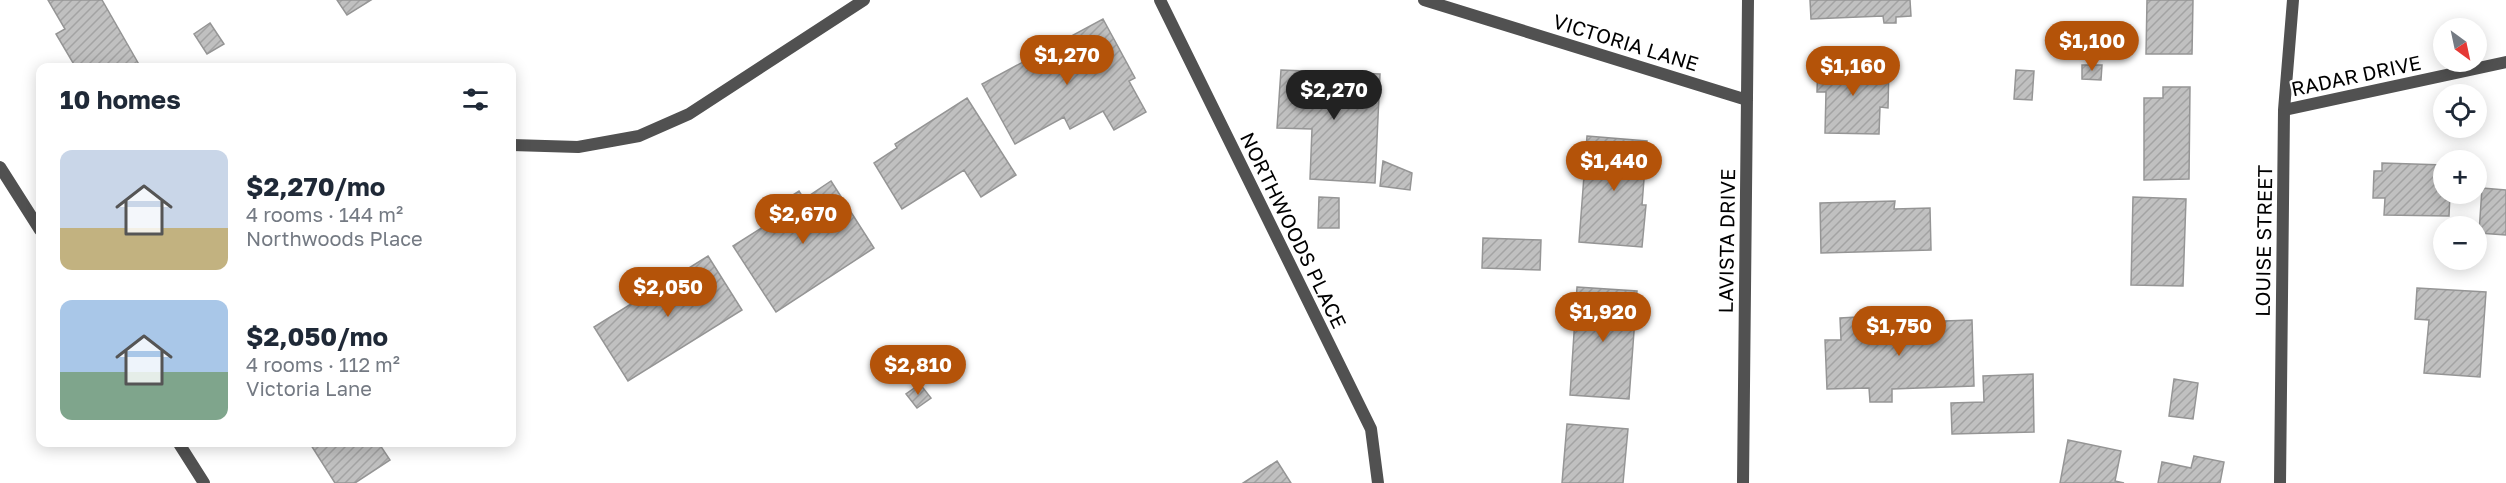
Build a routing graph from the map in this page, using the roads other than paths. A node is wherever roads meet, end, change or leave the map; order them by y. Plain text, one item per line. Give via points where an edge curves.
1 (864, 0) edge
2 (1160, 0) edge
3 (1425, 0) edge
4 (1748, 0) edge
5 (2293, 0) edge
6 (2506, 62) edge
7 (1747, 100) junction
8 (2284, 110) junction
9 (516, 145) edge
10 (0, 167) edge
11 (36, 224) edge
12 (181, 447) edge
13 (204, 483) edge
14 (1378, 483) edge
15 (1743, 483) edge
16 (2280, 483) edge

1 - 9 street via 689,114 639,136 578,147
2 - 14 street, NORTHWOODS PLACE via 1371,429
3 - 7 street, VICTORIA LANE
4 - 7 street, LAVISTA DRIVE
5 - 8 street, LOUISE STREET
6 - 8 street, RADAR DRIVE
7 - 15 street, LAVISTA DRIVE
8 - 16 street, LOUISE STREET
10 - 11 street
12 - 13 street

